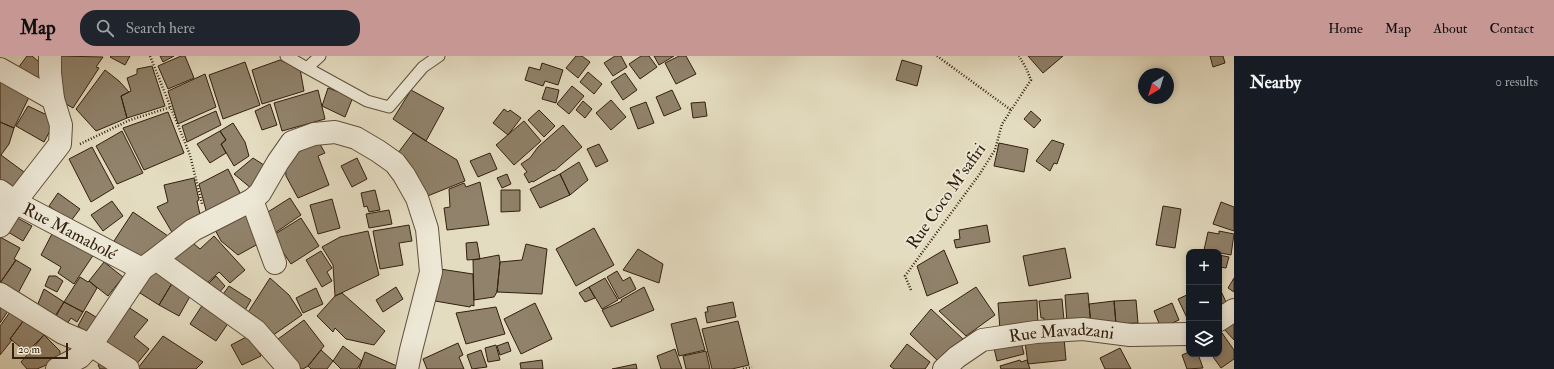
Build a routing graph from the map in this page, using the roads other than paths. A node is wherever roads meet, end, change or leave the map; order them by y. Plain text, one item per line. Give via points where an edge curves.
1 (50, 56) edge
2 (286, 56) edge
3 (320, 56) edge
4 (439, 56) edge
5 (0, 68) edge
6 (307, 68) junction
7 (53, 99) junction
8 (8, 197) edge
9 (252, 200) junction
10 (0, 226) edge
11 (275, 263) dead end
12 (149, 264) junction
13 (0, 294) edge
14 (1234, 310) edge
15 (1222, 318) edge
16 (1186, 334) edge
17 (90, 345) junction
18 (57, 369) edge
19 (128, 369) edge
20 (289, 369) edge
21 (407, 369) edge
22 (944, 369) edge

1 - 7 street
2 - 6 lane
3 - 6 lane
4 - 6 lane via 423,67 389,107 367,101
5 - 7 street
7 - 8 street via 61,125 60,144
8 - 10 street
8 - 12 street, Rue Mamabolé
9 - 11 street
9 - 12 street via 192,230
9 - 21 street via 260,193 292,142 314,134 336,132 356,138 395,163 417,198 427,229 431,272
12 - 17 street
12 - 20 street, Rue Mamabolé via 256,331
13 - 17 street via 63,333
14 - 15 street
16 - 22 street, Rue Mavadzani via 1130,335 1083,329 1028,333 982,340
17 - 18 street via 80,357
17 - 19 street

